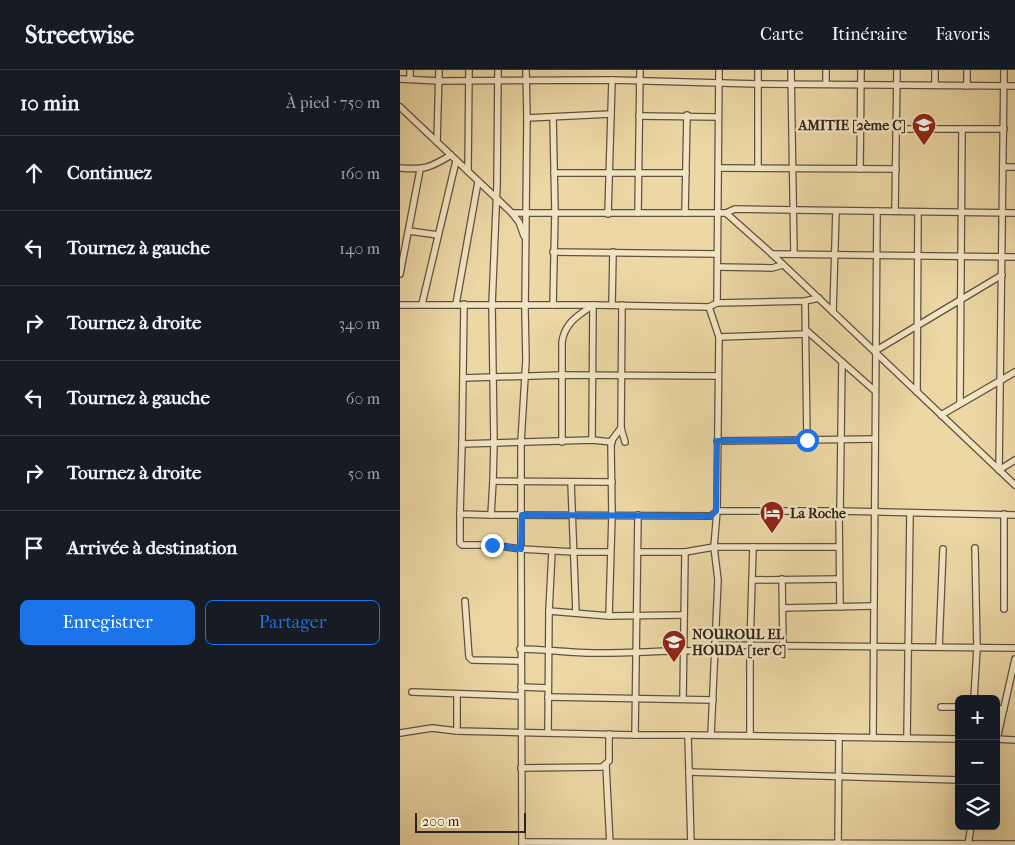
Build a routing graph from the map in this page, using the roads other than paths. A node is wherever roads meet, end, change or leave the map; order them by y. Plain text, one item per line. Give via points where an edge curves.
1 (410, 70) edge
2 (439, 70) edge
3 (468, 70) edge
4 (498, 70) edge
5 (526, 70) edge
6 (640, 70) edge
7 (719, 70) edge
8 (758, 70) edge
9 (791, 70) edge
10 (826, 70) edge
11 (861, 70) edge
12 (897, 70) edge
13 (935, 70) edge
14 (967, 70) edge
15 (1004, 70) edge
16 (400, 79) edge
17 (410, 79) junction
18 (526, 80) junction
19 (612, 80) junction
20 (640, 80) junction
21 (439, 81) junction
22 (469, 81) junction
23 (498, 81) junction
24 (719, 83) junction
25 (758, 84) junction
26 (791, 84) junction
27 (826, 84) junction
28 (861, 85) junction
29 (897, 85) junction
30 (934, 85) junction
31 (967, 86) junction
32 (1004, 86) junction
33 (1015, 86) edge
34 (400, 107) edge
35 (611, 114) junction
36 (687, 115) junction
37 (639, 116) junction
38 (553, 117) junction
39 (718, 117) junction
40 (527, 118) junction
41 (896, 129) junction
42 (962, 129) junction
43 (1004, 129) junction
44 (437, 142) junction
45 (450, 155) junction
46 (456, 161) junction
47 (1003, 167) junction
48 (400, 168) edge
49 (718, 168) junction
50 (758, 168) junction
51 (792, 168) junction
52 (1015, 168) edge
53 (860, 169) junction
54 (896, 169) junction
55 (420, 170) junction
56 (468, 171) junction
57 (554, 173) junction
58 (609, 173) junction
59 (639, 173) junction
60 (686, 173) junction
61 (478, 182) junction
62 (496, 198) junction
63 (793, 210) junction
64 (836, 211) junction
65 (877, 211) junction
66 (895, 211) junction
67 (526, 212) junction
68 (555, 212) junction
69 (918, 212) junction
70 (961, 212) junction
71 (512, 213) junction
72 (638, 213) junction
73 (685, 213) junction
74 (718, 213) junction
75 (726, 213) junction
76 (1002, 213) junction
77 (1015, 213) edge
78 (608, 214) junction
79 (408, 230) junction
80 (438, 235) junction
81 (403, 241) edge
82 (526, 242) junction
83 (554, 252) junction
84 (613, 252) junction
85 (717, 254) junction
86 (772, 254) junction
87 (794, 254) junction
88 (835, 255) junction
89 (877, 255) junction
90 (918, 256) junction
91 (961, 256) junction
92 (1002, 256) junction
93 (1015, 257) edge
94 (784, 265) junction
95 (718, 267) junction
96 (400, 274) edge
97 (1002, 275) junction
98 (819, 298) junction
99 (961, 300) junction
100 (805, 301) junction
101 (717, 303) junction
102 (422, 304) junction
103 (456, 304) junction
104 (464, 304) junction
105 (525, 304) junction
106 (400, 305) edge
107 (492, 305) junction
108 (553, 305) junction
109 (593, 305) junction
110 (612, 305) junction
111 (622, 305) junction
112 (709, 307) junction
113 (833, 312) junction
114 (918, 326) junction
115 (806, 332) junction
116 (719, 337) junction
117 (875, 352) junction
118 (842, 362) junction
119 (1015, 372) edge
120 (563, 375) junction
121 (592, 375) junction
122 (621, 375) junction
123 (718, 376) junction
124 (493, 377) junction
125 (524, 377) junction
126 (463, 378) junction
127 (1000, 380) junction
128 (875, 391) junction
129 (917, 392) junction
130 (960, 403) junction
131 (941, 415) junction
132 (621, 428) junction
133 (841, 439) junction
134 (874, 439) junction
135 (592, 440) junction
136 (807, 440) junction
137 (717, 441) junction
138 (522, 442) junction
139 (562, 442) junction
140 (612, 442) junction
141 (625, 442) dead end
142 (494, 443) junction
143 (462, 444) junction
144 (1015, 460) edge
145 (999, 470) junction
146 (493, 481) junction
147 (521, 481) junction
148 (571, 482) junction
149 (612, 482) junction
150 (1015, 485) edge
151 (716, 511) junction
152 (840, 512) junction
153 (874, 512) junction
154 (910, 513) junction
155 (460, 514) junction
156 (1004, 514) junction
157 (491, 515) junction
158 (522, 515) junction
159 (571, 515) junction
160 (612, 515) junction
161 (638, 515) junction
162 (1015, 515) edge
163 (714, 547) junction
164 (753, 547) junction
165 (839, 547) junction
166 (975, 548) dead end
167 (521, 549) junction
168 (943, 549) dead end
169 (552, 551) junction
170 (574, 552) junction
171 (610, 552) junction
172 (638, 552) junction
173 (685, 552) junction
174 (782, 579) junction
175 (839, 579) junction
176 (752, 580) junction
177 (465, 601) dead end
178 (873, 606) junction
179 (840, 607) junction
180 (783, 608) junction
181 (1004, 609) dead end
182 (549, 611) junction
183 (576, 613) junction
184 (637, 615) junction
185 (683, 615) junction
186 (610, 616) junction
187 (750, 646) junction
188 (783, 646) junction
189 (873, 647) junction
190 (908, 647) junction
191 (714, 648) junction
192 (939, 648) junction
193 (977, 648) junction
194 (1015, 648) edge
195 (520, 649) junction
196 (549, 649) junction
197 (636, 651) junction
198 (684, 651) junction
199 (520, 660) junction
200 (1015, 662) edge
201 (520, 687) junction
202 (548, 688) junction
203 (412, 692) dead end
204 (457, 694) junction
205 (974, 695) edge
206 (521, 696) junction
207 (548, 697) junction
208 (636, 698) junction
209 (683, 699) junction
210 (713, 700) junction
211 (941, 707) dead end
212 (955, 707) edge
213 (1000, 709) edge
214 (1004, 709) junction
215 (1000, 727) edge
216 (457, 731) junction
217 (521, 732) junction
218 (548, 732) junction
219 (400, 733) edge
220 (609, 734) junction
221 (688, 734) junction
222 (634, 735) junction
223 (711, 735) junction
224 (750, 736) junction
225 (839, 737) junction
226 (873, 738) junction
227 (907, 738) junction
228 (955, 739) edge
229 (1000, 740) edge
230 (1013, 740) edge
231 (1015, 748) edge
232 (606, 765) junction
233 (521, 768) junction
234 (689, 772) junction
235 (839, 776) junction
236 (955, 780) edge
237 (970, 830) edge
238 (522, 844) edge
239 (610, 844) edge
240 (691, 844) edge
241 (775, 844) edge
242 (838, 844) edge
243 (902, 844) edge
244 (1015, 844) edge
245 (968, 845) edge

1 - 17 street
2 - 21 street
3 - 22 street
4 - 23 street
5 - 18 street
6 - 20 street
7 - 24 street
8 - 25 street
9 - 26 street
10 - 27 street
11 - 28 street
12 - 29 street
13 - 30 street
14 - 31 street
15 - 32 street
16 - 17 street
17 - 21 street
18 - 19 street
18 - 23 street
18 - 40 street
19 - 20 street
19 - 35 street
20 - 24 street
20 - 37 street
21 - 22 street
21 - 44 street
22 - 23 street
22 - 56 street
23 - 62 street
24 - 25 street
24 - 39 street
25 - 26 street
25 - 50 street
26 - 27 street
26 - 51 street
27 - 28 street
28 - 29 street
28 - 53 street
29 - 30 street
29 - 41 street
30 - 31 street
31 - 32 street
32 - 33 street
32 - 43 street
34 - 44 street
35 - 38 street
35 - 58 street
36 - 37 street
36 - 39 street
36 - 60 street
37 - 59 street
38 - 40 street
38 - 57 street
39 - 49 street
40 - 67 street
41 - 42 street
41 - 54 street
42 - 43 street
42 - 70 street
43 - 47 street
44 - 45 street
45 - 46 street
45 - 55 street
46 - 56 street
46 - 80 street
47 - 52 street
47 - 76 street
48 - 55 street
49 - 50 street
49 - 74 street
50 - 51 street
51 - 53 street
51 - 63 street
53 - 54 street
54 - 66 street
55 - 79 street
56 - 61 street
57 - 58 street
57 - 68 street
58 - 59 street
58 - 78 street
59 - 60 street
59 - 72 street
60 - 73 street
61 - 62 street
61 - 103 street
62 - 71 street
62 - 107 street
63 - 64 street
63 - 75 street via 735,209
63 - 87 street
64 - 65 street
64 - 88 street
65 - 66 street
65 - 89 street
66 - 69 street
67 - 68 street
67 - 71 street
67 - 82 street
68 - 78 street
68 - 83 street
69 - 70 street
69 - 90 street
70 - 76 street
70 - 91 street
71 - 82 street
72 - 73 street
72 - 78 street
73 - 74 street
74 - 75 street
74 - 85 street
75 - 86 street
76 - 77 street
76 - 92 street
79 - 80 street
79 - 81 street
80 - 102 street
81 - 96 street
82 - 105 street
83 - 84 street
83 - 108 street
84 - 85 street
84 - 110 street
85 - 95 street
86 - 87 street
86 - 94 street
87 - 88 street
88 - 89 street
88 - 113 street
89 - 90 street
89 - 117 street
90 - 91 street
90 - 114 street
91 - 92 street
91 - 99 street
92 - 93 street
92 - 97 street
94 - 95 street via 772,268
94 - 98 street
95 - 101 street
97 - 99 street
97 - 127 street
98 - 100 street
98 - 113 street
99 - 114 street
99 - 130 street
100 - 101 street
100 - 115 street
101 - 112 street
102 - 103 street
102 - 106 street
103 - 104 street
104 - 107 street
104 - 126 street
105 - 107 street
105 - 108 street
105 - 125 street
107 - 124 street
108 - 109 street
109 - 110 street
109 - 120 street via 564,330
109 - 121 street
110 - 111 street
111 - 112 street
111 - 122 street
112 - 116 street
113 - 117 street
114 - 117 street
114 - 129 street
115 - 116 street
115 - 118 street
115 - 136 street
116 - 123 street
117 - 128 street
117 - 129 street
118 - 128 street
118 - 133 street
119 - 127 street
120 - 121 street
120 - 125 street
120 - 139 street
121 - 122 street
121 - 135 street
122 - 123 street
122 - 132 street
123 - 137 street
124 - 125 street
124 - 126 street
124 - 142 street
125 - 138 street
126 - 143 street
127 - 130 street
127 - 145 street
128 - 134 street
129 - 131 street
130 - 131 street
131 - 145 street
132 - 140 street
132 - 141 street
133 - 134 street
133 - 136 street
133 - 152 street
134 - 153 street
135 - 139 street
135 - 140 street
136 - 137 street
137 - 151 street
138 - 139 street
138 - 142 street
138 - 147 street
140 - 149 street
142 - 143 street
142 - 146 street
143 - 155 street
144 - 145 street
145 - 150 street
146 - 147 street
146 - 157 street
147 - 148 street
147 - 158 street
148 - 149 street
148 - 159 street
149 - 160 street
151 - 152 street
151 - 161 street via 711,516
151 - 163 street
152 - 153 street
152 - 165 street
153 - 154 street
153 - 178 street
154 - 156 street
154 - 190 street
155 - 157 street
155 - 167 street via 462,545
156 - 162 street
156 - 181 street
157 - 158 street
158 - 159 street
158 - 167 street
159 - 160 street
159 - 170 street
160 - 161 street
160 - 171 street
161 - 172 street
163 - 164 street
163 - 173 street
163 - 191 street via 718,580
164 - 165 street
164 - 176 street
165 - 175 street
166 - 193 street
167 - 169 street
167 - 195 street
168 - 192 street
169 - 170 street
169 - 182 street
170 - 171 street
170 - 183 street
171 - 186 street
172 - 173 street
172 - 184 street
173 - 185 street
174 - 175 street
174 - 176 street
174 - 180 street
175 - 179 street
176 - 187 street
177 - 199 street via 469,657 472,660
178 - 179 street
178 - 189 street
179 - 180 street
180 - 188 street
182 - 183 street
182 - 196 street
183 - 186 street
184 - 185 street
184 - 186 street
184 - 197 street
185 - 198 street
187 - 188 street
187 - 191 street
187 - 224 street
188 - 189 street
189 - 190 street
189 - 226 street
190 - 192 street
190 - 227 street
191 - 198 street
191 - 210 street
192 - 193 street
193 - 194 street
193 - 205 street
195 - 196 street
195 - 199 street
196 - 197 street
196 - 202 street
197 - 198 street
197 - 208 street
198 - 209 street
199 - 201 street
200 - 214 street
201 - 202 street
201 - 206 street
202 - 207 street
203 - 204 street
204 - 206 street
204 - 216 street
206 - 217 street
207 - 208 street
207 - 218 street
208 - 209 street
208 - 222 street
209 - 210 street
210 - 223 street
211 - 212 street
213 - 214 street
214 - 215 street
216 - 217 street
216 - 219 street via 432,728
217 - 218 street
217 - 233 street
218 - 220 street
220 - 222 street
220 - 232 street via 609,761
221 - 222 street
221 - 223 street
221 - 234 street
223 - 224 street
224 - 225 street
225 - 226 street
225 - 235 street
226 - 227 street
227 - 228 street
229 - 230 street
230 - 231 street
232 - 233 street
232 - 239 street
233 - 238 street
234 - 235 street
234 - 240 street
235 - 236 street
235 - 242 street
237 - 245 street
238 - 239 street
239 - 240 street
240 - 241 street
241 - 242 street
242 - 243 street
243 - 245 street
244 - 245 street

